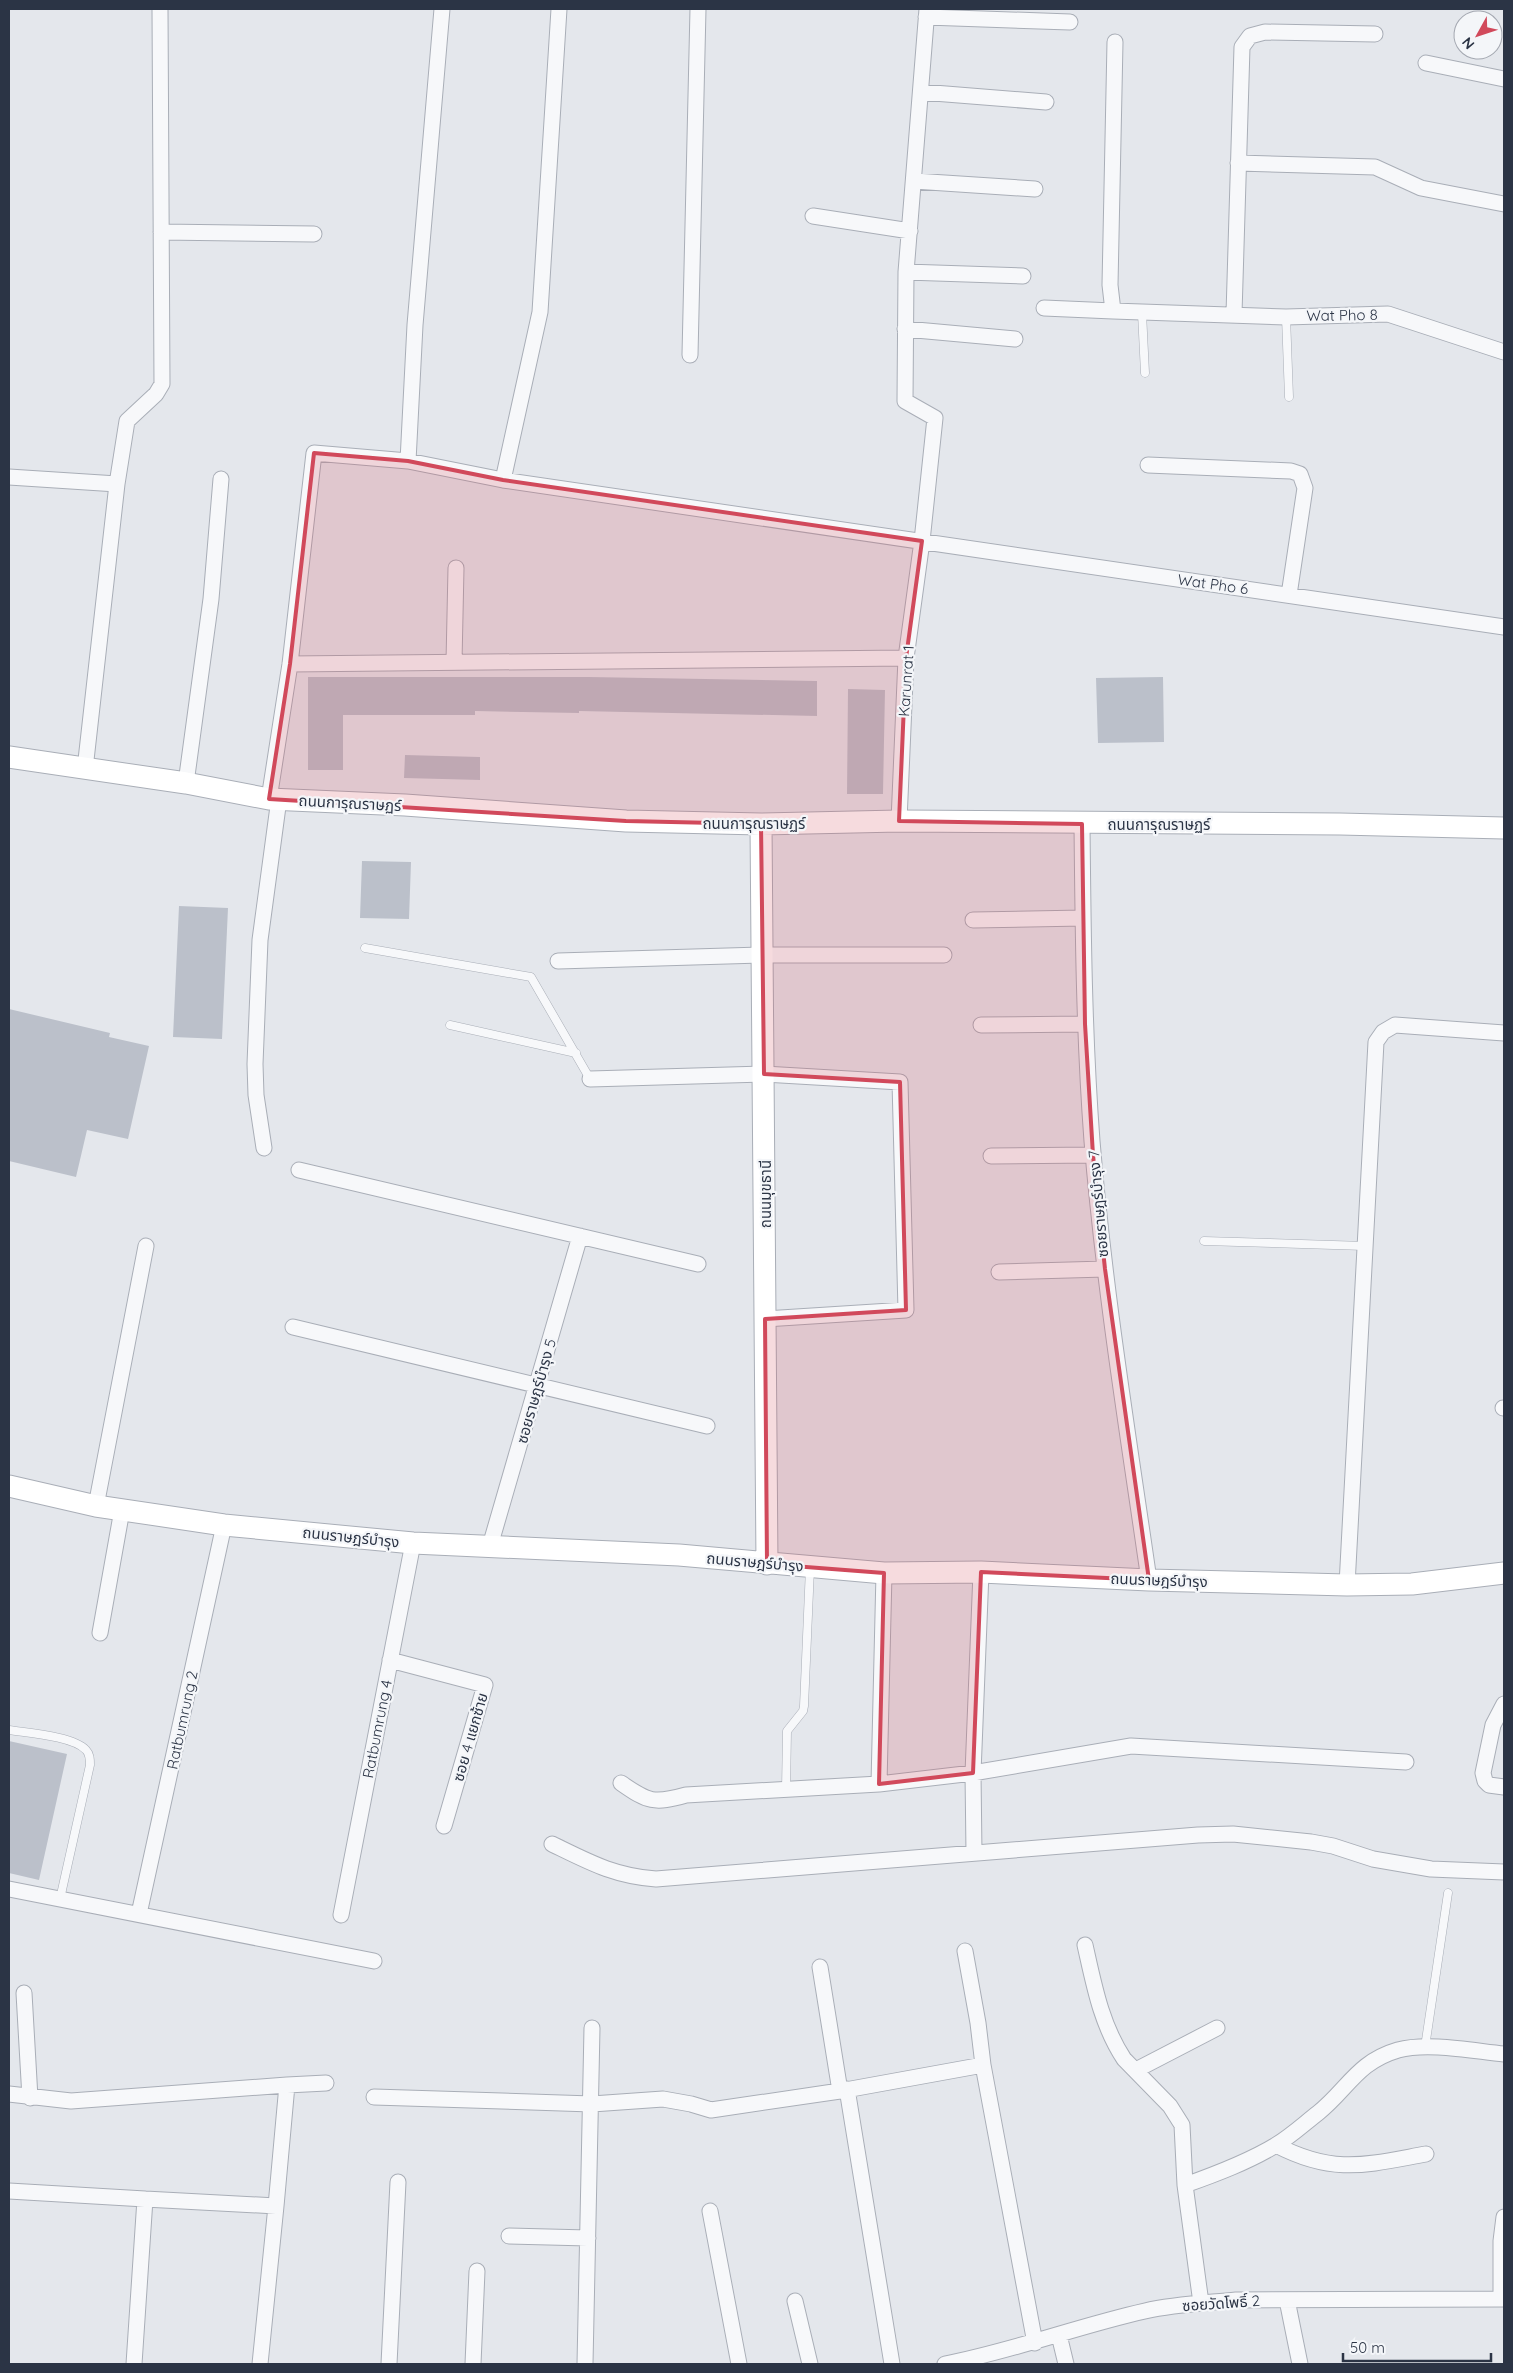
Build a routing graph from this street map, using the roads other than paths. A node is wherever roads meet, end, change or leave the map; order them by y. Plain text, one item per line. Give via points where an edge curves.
1 (160, 9) edge
2 (442, 9) edge
3 (559, 9) edge
4 (698, 9) edge
5 (927, 13) edge
6 (1070, 22) dead end
7 (1375, 34) dead end
8 (1115, 42) dead end
9 (1426, 63) dead end
10 (1504, 79) edge
11 (921, 92) junction
12 (1046, 102) dead end
13 (1238, 163) junction
14 (914, 181) junction
15 (1035, 189) dead end
16 (1504, 204) edge
17 (813, 216) dead end
18 (910, 230) junction
19 (161, 232) junction
20 (314, 234) dead end
21 (906, 272) junction
22 (1023, 276) dead end
23 (1044, 308) dead end
24 (1113, 311) junction
25 (1142, 313) junction
26 (1234, 314) junction
27 (1286, 316) junction
28 (905, 329) junction
29 (1015, 339) dead end
30 (1504, 352) edge
31 (690, 354) dead end
32 (1145, 373) dead end
33 (1289, 397) dead end
34 (408, 461) junction
35 (1148, 465) dead end
36 (9, 477) edge
37 (221, 479) dead end
38 (503, 480) junction
39 (117, 484) junction
40 (922, 541) junction
41 (456, 568) dead end
42 (1288, 595) junction
43 (1504, 627) edge
44 (906, 658) junction
45 (454, 662) junction
46 (290, 664) junction
47 (9, 757) edge
48 (85, 769) junction
49 (186, 783) junction
50 (274, 799) junction
51 (899, 821) junction
52 (761, 824) junction
53 (1082, 824) junction
54 (1504, 828) edge
55 (1083, 918) junction
56 (973, 920) dead end
57 (365, 948) dead end
58 (761, 955) junction
59 (944, 955) dead end
60 (558, 961) dead end
61 (1085, 1024) junction
62 (450, 1025) dead end
63 (981, 1025) dead end
64 (1504, 1034) edge
65 (576, 1053) junction
66 (764, 1074) junction
67 (590, 1079) joint
68 (264, 1148) dead end
69 (1094, 1155) junction
70 (991, 1156) dead end
71 (299, 1170) dead end
72 (580, 1236) junction
73 (1204, 1241) dead end
74 (146, 1246) dead end
75 (1365, 1246) junction
76 (698, 1264) dead end
77 (1105, 1269) junction
78 (999, 1272) dead end
79 (765, 1319) junction
80 (293, 1327) dead end
81 (538, 1386) junction
82 (707, 1426) dead end
83 (9, 1486) edge
84 (96, 1506) junction
85 (122, 1510) junction
86 (224, 1525) junction
87 (413, 1543) junction
88 (490, 1546) junction
89 (767, 1564) junction
90 (810, 1567) junction
91 (980, 1572) junction
92 (884, 1573) junction
93 (1504, 1573) edge
94 (1148, 1580) junction
95 (1348, 1585) junction
96 (100, 1633) dead end
97 (390, 1660) junction
98 (1504, 1704) edge
99 (9, 1730) edge
100 (1406, 1762) dead end
101 (973, 1773) junction
102 (621, 1784) dead end
103 (879, 1784) junction
104 (1504, 1787) edge
105 (786, 1790) junction
106 (444, 1826) dead end
107 (552, 1844) dead end
108 (974, 1853) junction
109 (1504, 1872) edge
110 (9, 1889) edge
111 (1448, 1893) dead end
112 (60, 1899) junction
113 (139, 1914) junction
114 (340, 1915) dead end
115 (1085, 1945) dead end
116 (965, 1951) dead end
117 (374, 1961) dead end
118 (820, 1967) dead end
119 (24, 1993) dead end
120 (592, 2028) dead end
121 (1217, 2028) dead end
122 (1425, 2047) junction
123 (1504, 2054) edge
124 (983, 2065) junction
125 (1136, 2070) junction
126 (326, 2084) dead end
127 (287, 2086) junction
128 (843, 2090) junction
129 (9, 2094) edge
130 (374, 2097) dead end
131 (30, 2098) junction
132 (592, 2104) junction
133 (1276, 2145) junction
134 (1426, 2154) dead end
135 (398, 2182) dead end
136 (1185, 2185) junction
137 (9, 2191) edge
138 (145, 2199) junction
139 (276, 2206) junction
140 (710, 2211) dead end
141 (1504, 2217) edge
142 (509, 2236) dead end
143 (588, 2238) junction
144 (476, 2272) dead end
145 (1502, 2299) edge
146 (1287, 2300) junction
147 (795, 2301) dead end
148 (1201, 2303) junction
149 (1059, 2336) junction
150 (1035, 2343) junction
151 (134, 2364) edge
152 (260, 2364) edge
153 (388, 2364) edge
154 (473, 2364) edge
155 (585, 2364) edge
156 (739, 2364) edge
157 (810, 2364) edge
158 (892, 2364) edge
159 (945, 2364) edge
160 (1066, 2364) edge
161 (1300, 2364) edge

1 - 19 street
2 - 34 street via 414,325
3 - 38 street via 540,312
4 - 31 street
5 - 6 street
5 - 11 street
7 - 13 street via 1265,32 1250,36 1242,47
8 - 24 street via 1110,285
9 - 10 street
11 - 12 street
11 - 14 street
13 - 16 street via 1375,167 1421,188
13 - 26 street
14 - 15 street
14 - 18 street
17 - 18 street
18 - 21 street
19 - 20 street
19 - 39 street via 162,384 156,394 127,421
21 - 22 street
21 - 28 street
23 - 24 street, Wat Pho 8
24 - 25 street, Wat Pho 8
25 - 26 street, Wat Pho 8
25 - 32 lane
26 - 27 street, Wat Pho 8
27 - 30 street, Wat Pho 8 via 1388,314
27 - 33 lane
28 - 29 street
28 - 40 street, Karunrat 1 via 905,401 935,418
34 - 38 street, Wat Pho 6
34 - 46 street, Wat Pho 6 via 314,453
35 - 42 street via 1300,474 1305,488
36 - 39 street
37 - 49 street via 211,599
38 - 40 street, Wat Pho 6
39 - 48 street
40 - 42 street, Wat Pho 6
40 - 44 street, Karunrat 1
41 - 45 street
42 - 43 street, Wat Pho 6
44 - 45 street
44 - 51 street, Karunrat 1
45 - 46 street
46 - 50 street
47 - 48 street, ถนนการุณราษฏร์
48 - 49 street, ถนนการุณราษฏร์
49 - 50 street, ถนนการุณราษฏร์
50 - 52 street, ถนนการุณราษฏร์ via 626,821
50 - 68 street via 260,940 255,1054 256,1095
51 - 52 street, ถนนการุณราษฏร์
51 - 53 street, ถนนการุณราษฏร์
52 - 58 street, ถนนมุขธานี
53 - 54 street, ถนนการุณราษฏร์
53 - 55 street, ซอยราษฎร์บำรุง 7
55 - 56 street
55 - 61 street, ซอยราษฎร์บำรุง 7
57 - 65 lane via 531,978
58 - 59 street
58 - 60 street
58 - 66 street, ถนนมุขธานี
61 - 63 street
61 - 69 street, ซอยราษฎร์บำรุง 7
62 - 65 lane
64 - 75 street via 1395,1025 1383,1032 1376,1042
65 - 67 lane
66 - 67 street
66 - 79 street, ถนนมุขธานี
66 - 79 street via 900,1082 906,1310
69 - 70 street
69 - 77 street, ซอยราษฎร์บำรุง 7
71 - 72 street
72 - 76 street
72 - 81 street, ซอยราษฎร์บำรุง 5
73 - 75 lane
74 - 84 street
75 - 95 street
77 - 78 street
77 - 94 street, ซอยราษฎร์บำรุง 7
79 - 89 street, ถนนมุขธานี
80 - 81 street
81 - 82 street
81 - 88 street, ซอยราษฎร์บำรุง 5
83 - 84 street, ถนนราษฎร์บำรุง
84 - 85 street, ถนนราษฎร์บำรุง
85 - 86 street, ถนนราษฎร์บำรุง
85 - 96 street
86 - 87 street, ถนนราษฎร์บำรุง
86 - 113 street, Ratbumrung 2
87 - 88 street, ถนนราษฎร์บำรุง
87 - 97 street, Ratbumrung 4
88 - 89 street, ถนนราษฎร์บำรุง via 679,1555
89 - 90 street, ถนนราษฎร์บำรุง
90 - 92 street, ถนนราษฎร์บำรุง
90 - 105 lane via 804,1706 787,1731
91 - 92 street, ถนนราษฎร์บำรุง
91 - 94 street, ถนนราษฎร์บำรุง
91 - 101 street
92 - 103 street
93 - 95 street, ถนนราษฎร์บำรุง via 1412,1584
94 - 95 street, ถนนราษฎร์บำรุง
97 - 106 street, ซอย 4 แยกซ้าย via 485,1685
97 - 114 street, Ratbumrung 4
98 - 104 street via 1493,1725 1483,1777 1489,1785
99 - 112 lane via 70,1742 85,1749 89,1755 90,1765
100 - 101 street via 1130,1746
101 - 103 street
101 - 108 street
102 - 105 street via 643,1799 664,1801 686,1795
103 - 105 street
107 - 108 street via 605,1870 630,1877 656,1879
108 - 109 street via 1233,1834 1333,1846 1373,1859 1431,1869
110 - 112 street
111 - 122 lane
112 - 113 street
113 - 117 street
115 - 125 street via 1098,2004 1110,2034 1124,2060
116 - 124 street
118 - 128 street
119 - 131 street
120 - 132 street
121 - 125 street
122 - 123 street
122 - 133 street via 1399,2050 1371,2061 1321,2111
124 - 128 street
124 - 150 street
125 - 136 street via 1170,2106 1182,2125
126 - 127 street
127 - 131 street via 71,2101
127 - 139 street
128 - 132 street via 711,2110 663,2099
128 - 158 street
129 - 131 street
130 - 132 street
132 - 143 street
133 - 134 street via 1313,2161 1337,2166
133 - 136 street via 1220,2173
135 - 153 street
136 - 148 street
137 - 138 street
138 - 139 street
138 - 151 street
139 - 152 street
140 - 156 street
141 - 145 street
142 - 143 street
143 - 155 street
144 - 154 street
145 - 146 street, ซอยวัดโพธิ์ 2
146 - 148 street, ซอยวัดโพธิ์ 2
146 - 161 street
147 - 157 street
148 - 149 street, ซอยวัดโพธิ์ 2 via 1146,2311
149 - 150 street, ซอยวัดโพธิ์ 2
149 - 160 street
150 - 159 street, ซอยวัดโพธิ์ 2

